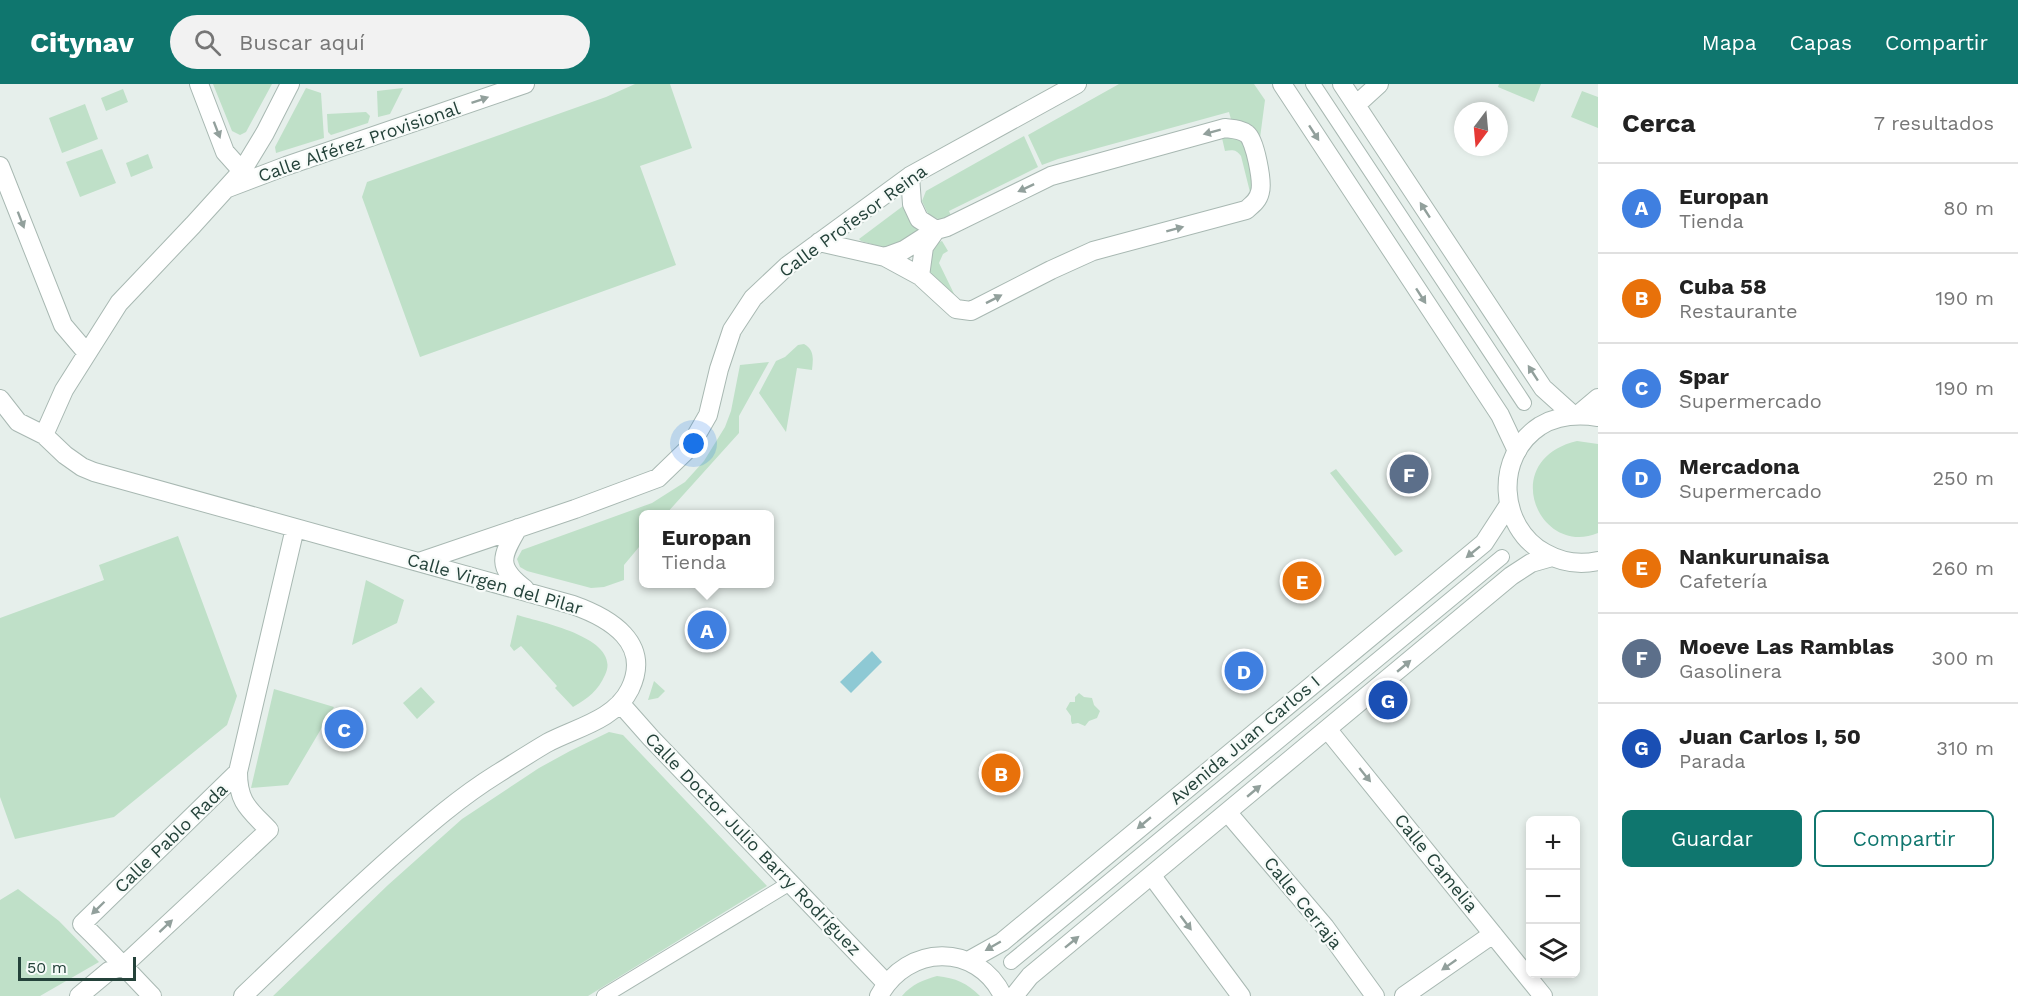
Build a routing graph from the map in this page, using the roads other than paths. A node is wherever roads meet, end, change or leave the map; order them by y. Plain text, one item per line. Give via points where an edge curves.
1 (199, 84) edge
2 (290, 84) edge
3 (525, 84) edge
4 (1077, 84) edge
5 (1282, 84) edge
6 (1313, 84) edge
7 (1342, 84) edge
8 (1379, 84) edge
9 (1356, 105) junction
10 (0, 166) edge
11 (242, 171) junction
12 (910, 176) junction
13 (227, 189) junction
14 (936, 230) junction
15 (819, 242) junction
16 (885, 257) junction
17 (920, 276) junction
18 (87, 352) junction
19 (1598, 398) edge
20 (0, 399) edge
21 (1524, 403) dead end
22 (1576, 415) junction
23 (1598, 417) edge
24 (44, 435) junction
25 (1516, 451) junction
26 (1508, 506) junction
27 (295, 528) junction
28 (518, 528) junction
29 (1502, 557) dead end
30 (1552, 557) junction
31 (419, 562) junction
32 (1596, 563) edge
33 (527, 591) junction
34 (620, 703) junction
35 (1328, 730) junction
36 (238, 772) junction
37 (1228, 813) junction
38 (1152, 876) junction
39 (790, 883) junction
40 (1493, 933) junction
41 (968, 961) junction
42 (1011, 962) dead end
43 (123, 966) junction
44 (883, 989) edge
45 (79, 996) edge
46 (152, 996) edge
47 (243, 996) edge
48 (604, 996) edge
49 (1003, 996) edge
50 (1014, 996) edge
51 (1242, 996) edge
52 (1375, 996) edge
53 (1404, 996) edge
54 (1543, 996) edge

1 -> 11 street via 225,152
2 - 11 street
13 -> 3 street, Calle Alférez Provisional
4 - 12 street, Calle Profesor Reina
5 -> 25 street via 1500,414
6 - 21 street
7 - 9 street
8 - 9 street
22 -> 9 street via 1543,388
10 -> 18 street via 63,325
11 - 13 street
12 - 14 street via 912,204 919,219
12 - 15 street, Calle Profesor Reina
13 - 18 street via 118,303
14 - 16 street
14 - 17 street via 924,247
17 -> 14 street via 956,309 971,311 1093,251 1246,210 1257,201 1261,190 1254,143 1249,135 1225,128 1051,176
15 - 16 street
15 - 28 street, Calle Profesor Reina via 753,298 732,330 708,415 689,448 658,478
16 - 17 street
18 - 24 street
19 - 22 street
20 - 24 street, Calle Virgen del Pilar via 18,422
22 - 23 street
22 - 25 street via 1540,426
24 - 27 street, Calle Virgen del Pilar via 64,454 94,472
25 - 26 street via 1506,487
26 - 30 street via 1524,537
26 -> 41 street, Avenida Juan Carlos I via 1484,543 1002,942
27 - 31 street, Calle Virgen del Pilar
27 - 36 street
28 - 31 street, Calle Profesor Reina
28 - 33 street via 504,558 505,570
29 - 42 street, Avenida Juan Carlos I
30 - 32 street
35 -> 30 street via 1511,576 1531,563
31 - 33 street, Calle Virgen del Pilar
33 - 34 street, Calle Virgen del Pilar via 608,619 630,641 636,670
34 - 39 street, Calle Doctor Julio Barry Rodríguez
34 - 47 street, Calle Virgen del Pilar via 503,770 444,811
37 -> 35 street
35 -> 40 street, Calle Camelia
43 -> 36 street, Calle Pablo Rada via 269,830 244,803 238,790
36 -> 43 street, Calle Pablo Rada via 82,924
37 - 38 street
37 - 52 street, Calle Cerraja via 1325,927
50 -> 38 street via 1030,976
38 -> 51 street
39 - 44 street, Calle Doctor Julio Barry Rodríguez
39 - 48 street
40 -> 53 street
40 - 54 street, Calle Camelia
41 - 44 street via 946,956 923,958 903,968
41 - 49 street via 985,971
43 - 45 street, Calle Pablo Rada via 109,971
43 - 46 street

